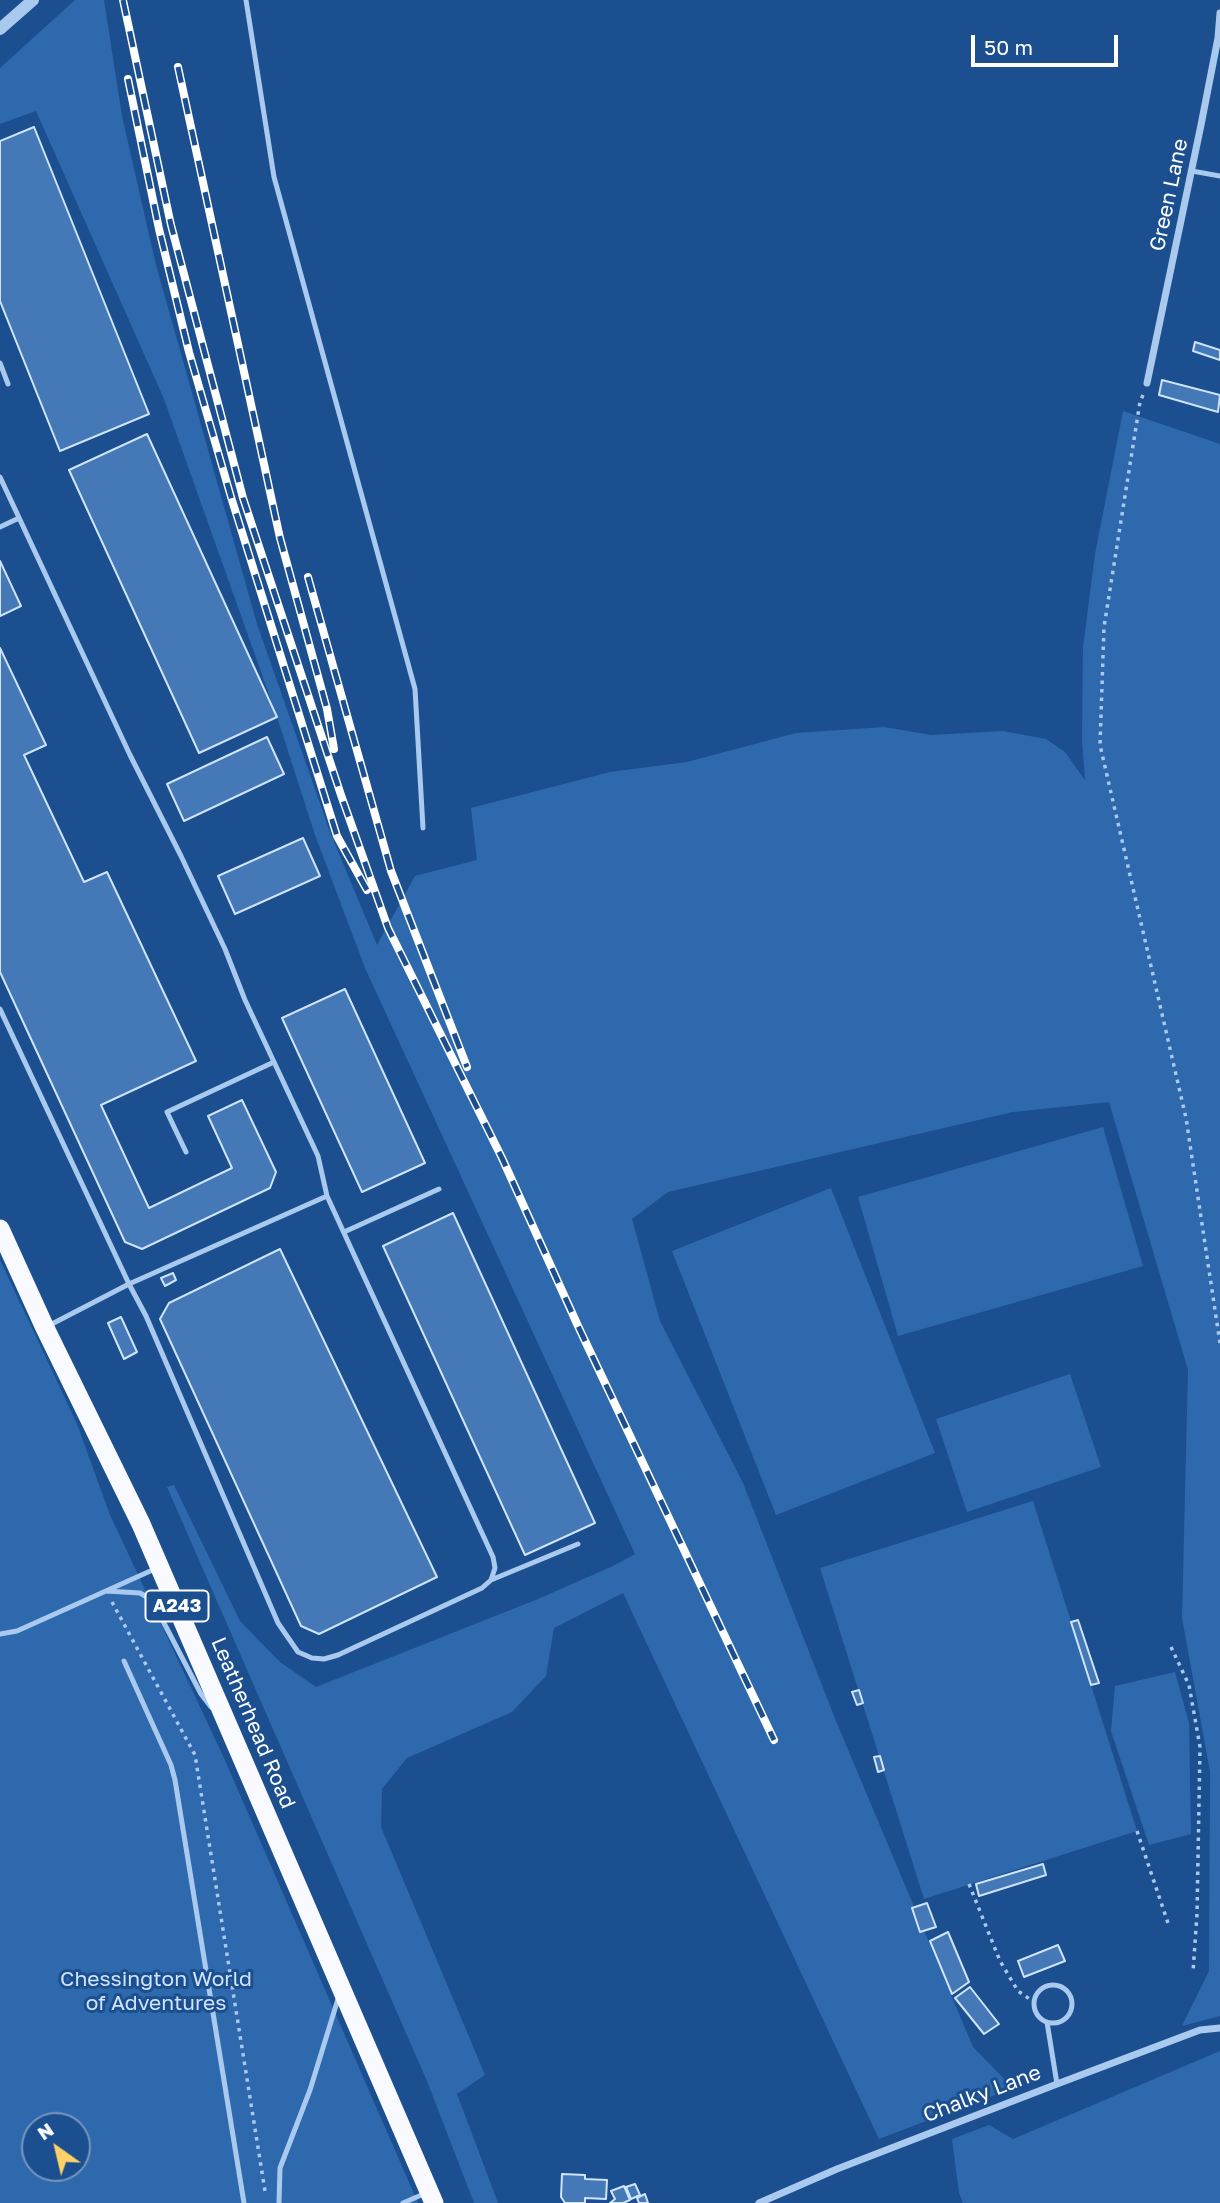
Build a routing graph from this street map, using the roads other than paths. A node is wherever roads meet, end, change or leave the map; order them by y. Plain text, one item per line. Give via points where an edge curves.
1 (33, 0) edge
2 (246, 0) edge
3 (1220, 13) edge
4 (0, 29) edge
5 (1192, 170) junction
6 (1220, 176) edge
7 (0, 363) edge
8 (1147, 383) road end
9 (8, 384) dead end
10 (0, 477) edge
11 (19, 518) junction
12 (0, 527) edge
13 (423, 828) dead end
14 (0, 1009) edge
15 (274, 1062) junction
16 (186, 1152) dead end
17 (439, 1189) dead end
18 (327, 1195) junction
19 (0, 1229) edge
20 (344, 1232) junction
21 (129, 1284) junction
22 (45, 1328) junction
23 (578, 1544) dead end
24 (160, 1567) junction
25 (491, 1580) junction
26 (106, 1591) junction
27 (0, 1634) edge
28 (124, 1661) dead end
29 (236, 1740) junction
30 (342, 1987) junction
31 (1047, 2022) junction
32 (1220, 2028) edge
33 (1057, 2084) junction
34 (432, 2197) edge
35 (244, 2203) edge
36 (279, 2203) edge
37 (403, 2203) edge
38 (759, 2203) edge

1 - 4 street
2 - 13 lane via 274,177 415,689
3 - 5 street, Green Lane
5 - 6 lane
5 - 8 street, Green Lane
7 - 9 lane
10 - 11 lane
11 - 12 lane
11 - 15 lane
14 - 21 lane
15 - 16 lane via 167,1112
15 - 18 lane via 318,1156
17 - 20 lane
18 - 20 lane
18 - 21 lane
19 - 22 highway, Leatherhead Road / A243
20 - 25 lane via 493,1557
21 - 22 lane
21 - 25 lane via 278,1623 299,1652 324,1659 338,1655
22 - 24 highway, Leatherhead Road / A243
23 - 25 lane
24 - 26 lane
24 - 29 highway, Leatherhead Road / A243
26 - 27 lane via 17,1632
26 - 29 lane via 140,1593 152,1600 201,1694
28 - 35 lane via 175,1780
29 - 30 highway, Leatherhead Road / A243
30 - 34 highway, Leatherhead Road / A243
30 - 36 lane via 280,2168
31 - 31 lane via 1059,2022 1069,2015 1072,2003 1057,1985 1039,1990 1034,2002 1037,2014
31 - 33 lane
32 - 33 street, Chalky Lane via 1200,2030
33 - 38 street, Chalky Lane
34 - 37 lane

